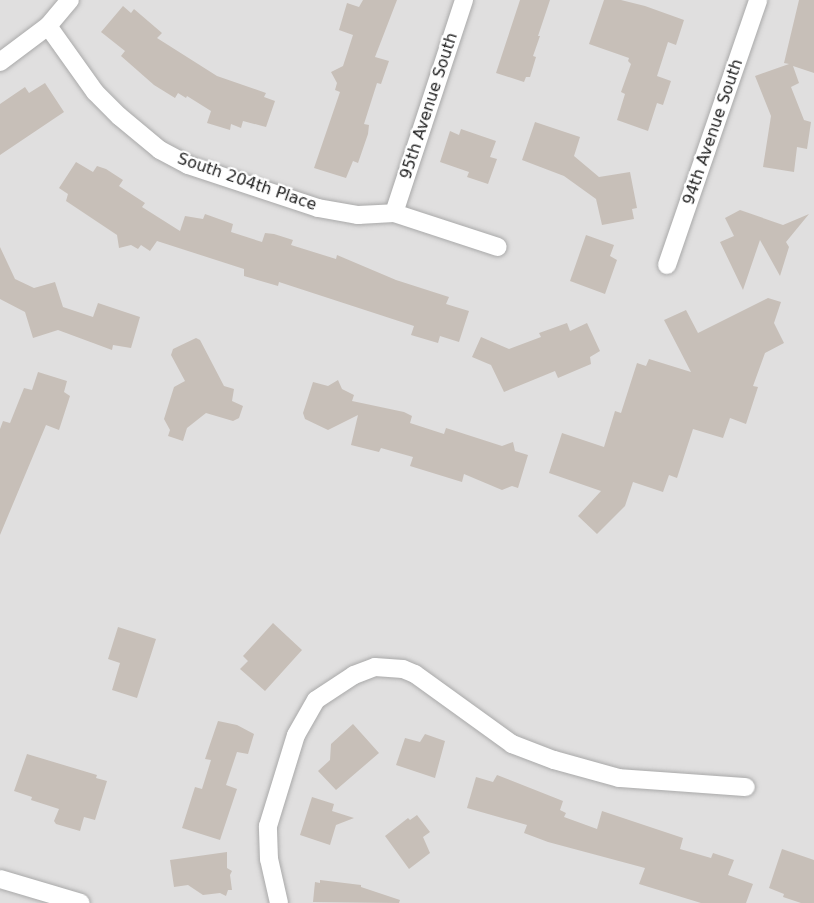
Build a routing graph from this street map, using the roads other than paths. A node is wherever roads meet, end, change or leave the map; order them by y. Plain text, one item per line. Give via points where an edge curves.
1 (70, 0) edge
2 (464, 0) edge
3 (758, 0) edge
4 (48, 26) junction
5 (0, 62) edge
6 (394, 213) junction
7 (498, 247) dead end
8 (667, 265) dead end
9 (746, 787) dead end
10 (0, 879) edge
11 (81, 903) edge
12 (279, 903) edge

1 - 4 street
2 - 6 street, 95th Avenue South
3 - 8 street, 94th Avenue South
4 - 5 street
4 - 6 street, South 204th Place via 95,92 160,150 188,165 318,208 358,215
6 - 7 street, South 204th Place
9 - 12 street via 620,778 554,760 512,744 415,674 375,668 354,675 316,700 296,735 268,826 269,859
10 - 11 street

